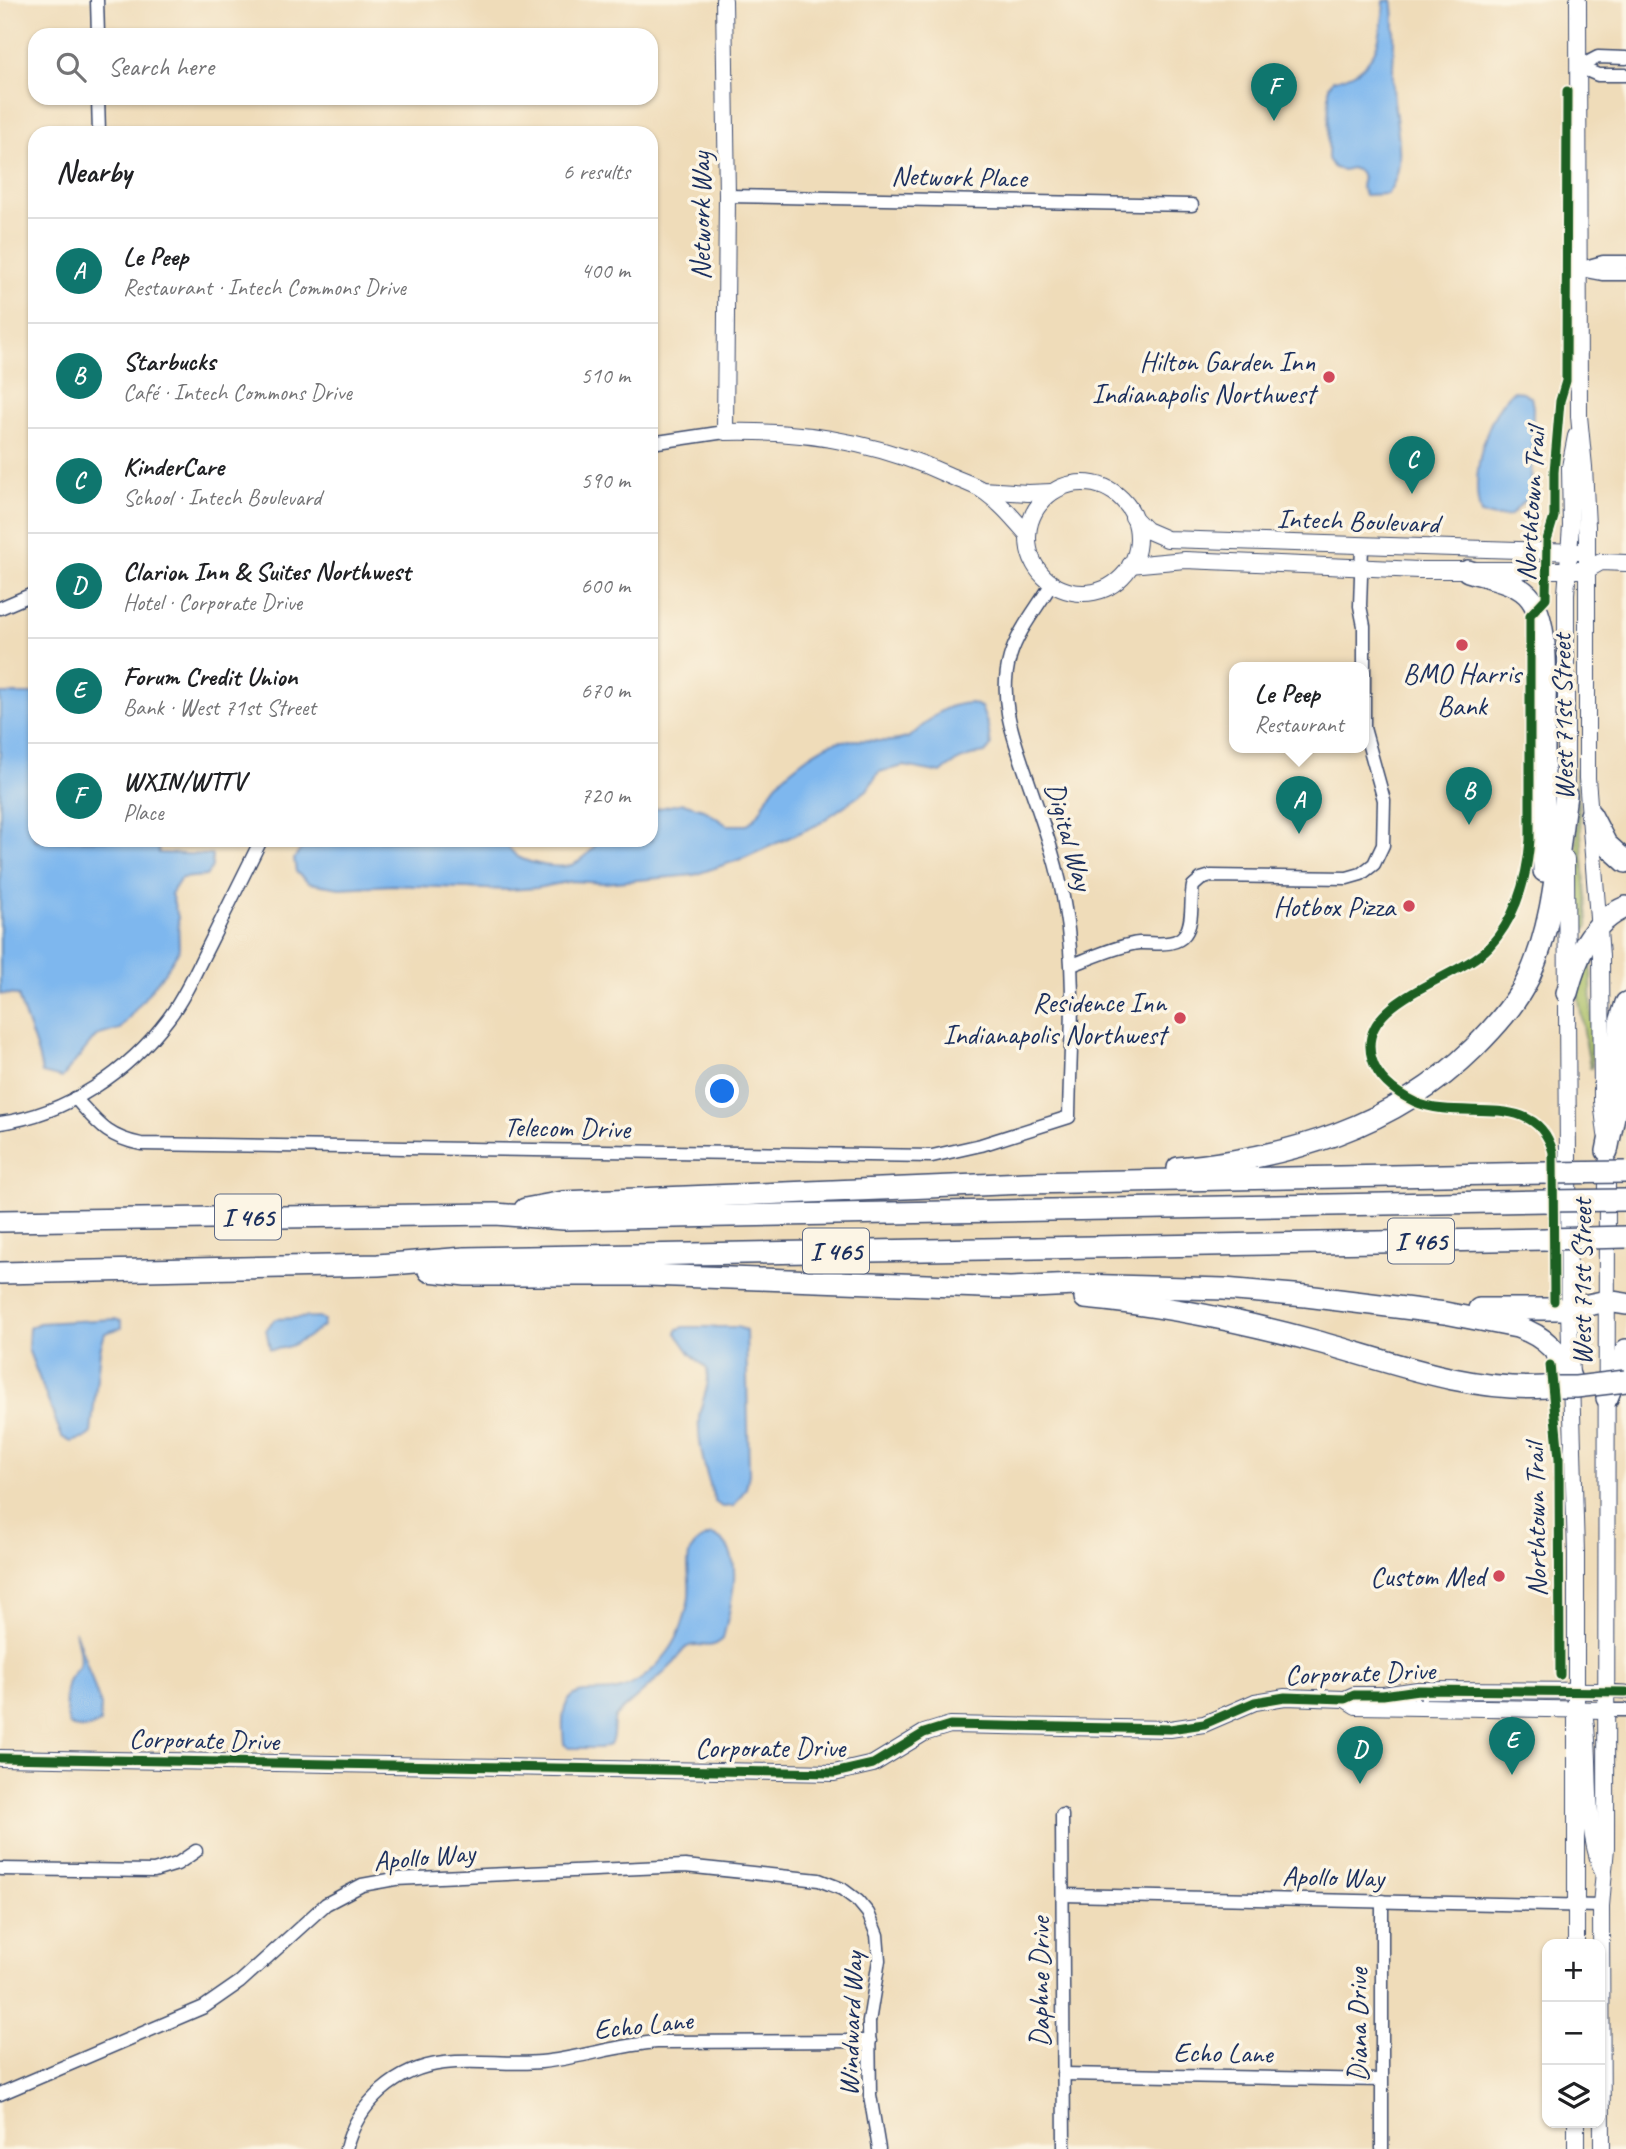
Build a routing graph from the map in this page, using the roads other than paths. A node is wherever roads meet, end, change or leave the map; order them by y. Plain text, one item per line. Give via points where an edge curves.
1 (97, 0) edge
2 (724, 0) edge
3 (1578, 0) edge
4 (98, 28) edge
5 (1626, 58) edge
6 (1579, 67) junction
7 (1626, 75) edge
8 (98, 105) edge
9 (99, 126) edge
10 (727, 196) junction
11 (1192, 205) dead end
12 (1626, 262) edge
13 (1578, 269) junction
14 (1626, 274) edge
15 (1579, 416) junction
16 (725, 432) junction
17 (658, 442) edge
18 (982, 490) junction
19 (1052, 492) junction
20 (1133, 517) junction
21 (1028, 534) junction
22 (1362, 546) junction
23 (1569, 552) junction
24 (1587, 552) junction
25 (1626, 563) edge
26 (1130, 565) junction
27 (1594, 566) junction
28 (1361, 567) junction
29 (1567, 570) junction
30 (1468, 571) junction
31 (1052, 583) junction
32 (28, 596) edge
33 (0, 608) edge
34 (1364, 662) edge
35 (1369, 745) edge
36 (1566, 794) junction
37 (1591, 815) junction
38 (258, 847) edge
39 (1626, 862) edge
40 (1626, 907) edge
41 (1598, 926) junction
42 (1072, 965) junction
43 (1567, 993) junction
44 (1626, 1003) edge
45 (1489, 1033) junction
46 (75, 1098) junction
47 (1069, 1117) joint
48 (1, 1123) edge
49 (1608, 1151) junction
50 (1626, 1172) edge
51 (1026, 1183) junction
52 (1626, 1200) edge
53 (495, 1214) junction
54 (0, 1221) edge
55 (1626, 1237) edge
56 (378, 1265) junction
57 (0, 1273) edge
58 (1010, 1288) junction
59 (1616, 1303) edge
60 (1569, 1309) junction
61 (1445, 1313) junction
62 (1626, 1350) edge
63 (1571, 1380) junction
64 (1626, 1381) edge
65 (1608, 1398) junction
66 (1576, 1691) junction
67 (1606, 1691) junction
68 (1626, 1692) edge
69 (1345, 1699) junction
70 (1580, 1709) junction
71 (1606, 1710) junction
72 (1626, 1710) edge
73 (0, 1758) edge
74 (1062, 1815) dead end
75 (196, 1851) dead end
76 (0, 1869) edge
77 (1602, 1870) junction
78 (1063, 1895) junction
79 (1382, 1901) junction
80 (862, 1905) joint
81 (1576, 1905) junction
82 (1601, 1906) junction
83 (1576, 1939) edge
84 (1587, 1939) edge
85 (1601, 2002) edge
86 (870, 2041) junction
87 (1601, 2065) edge
88 (1063, 2074) junction
89 (1381, 2080) junction
90 (0, 2094) edge
91 (1576, 2128) edge
92 (1592, 2128) edge
93 (1602, 2147) edge
94 (346, 2149) edge
95 (879, 2149) edge
96 (1064, 2149) edge
97 (1382, 2149) edge
98 (1576, 2149) edge

1 - 4 street
2 - 10 street, Network Way
3 - 6 street, West 71st Street
5 - 6 street via 1598,57
6 - 7 street via 1598,75
6 - 13 street, West 71st Street
8 - 9 street
10 - 11 street, Network Place
10 - 16 street, Network Way
12 - 13 street
13 - 14 street
13 - 15 street, West 71st Street
15 - 23 street, West 71st Street via 1570,467
15 - 24 street, West 71st Street
16 - 17 street
16 - 18 street via 791,433 846,441 921,463
18 - 19 street
18 - 21 street
19 - 20 street via 1076,483 1101,486 1122,499
19 - 21 street via 1036,509
20 - 22 street, Intech Boulevard via 1167,540
20 - 26 street via 1137,543
21 - 31 street via 1033,560
22 - 23 street, Intech Boulevard
22 - 28 street
23 - 24 street, Intech Boulevard
23 - 29 street, West 71st Street
24 - 27 street, West 71st Street
25 - 27 street, Intech Boulevard
26 - 28 street, Intech Boulevard via 1185,561
26 - 31 street via 1113,583 1093,592 1072,592
27 - 29 street, Intech Boulevard
27 - 37 street, West 71st Street via 1587,778
28 - 30 street, Intech Boulevard
28 - 34 street
29 - 30 street, Intech Boulevard
29 - 36 street, West 71st Street
30 - 45 highway via 1527,594 1541,625 1545,661 1541,912 1522,970
31 - 42 street, Digital Way via 1012,651 1005,693 1010,726 1062,896
32 - 33 street
35 - 42 street via 1384,800 1384,845 1368,870 1343,878 1201,879 1193,886 1188,924 1179,938 1136,943
36 - 43 street, West 71st Street
36 - 45 highway via 1543,939 1520,993
37 - 39 highway via 1606,844
37 - 41 street, West 71st Street
38 - 46 street via 168,1019 117,1071
40 - 41 highway
41 - 43 highway via 1580,952
41 - 49 street, West 71st Street via 1602,1101
42 - 47 street, Digital Way
43 - 60 street, West 71st Street
44 - 49 highway via 1620,1023 1617,1101
45 - 51 highway via 1411,1099 1321,1140 1261,1157 1202,1166
46 - 47 street, Telecom Drive via 103,1129 120,1140 285,1148 932,1156
46 - 48 street via 31,1117
49 - 59 street, West 71st Street
50 - 51 highway, bridge
51 - 53 highway via 563,1202
52 - 53 highway, I 465, bridge via 564,1219
53 - 54 highway, I 465
55 - 56 highway, I 465, bridge via 465,1258
56 - 57 highway, I 465
56 - 58 highway via 466,1275 648,1275
58 - 61 highway via 1224,1289
58 - 64 highway, bridge via 1227,1320 1464,1381 1545,1387
59 - 60 highway
59 - 65 street, West 71st Street
60 - 61 highway
60 - 63 street, West 71st Street
61 - 63 highway via 1528,1330 1556,1352
62 - 65 highway
63 - 66 street, West 71st Street
65 - 67 street, West 71st Street
66 - 67 street, Corporate Drive
66 - 69 street, Corporate Drive via 1418,1690
66 - 70 street, West 71st Street
67 - 68 street
67 - 71 street, West 71st Street
69 - 70 street, Corporate Drive via 1356,1706
69 - 73 street, Corporate Drive via 1271,1698 1204,1724 1170,1729 942,1726 923,1732 873,1764 834,1773
70 - 71 street, Corporate Drive
70 - 77 street via 1588,1740 1588,1814
70 - 81 street, West 71st Street
71 - 72 street
71 - 77 street, West 71st Street
74 - 78 street, Daphne Drive
75 - 76 street via 177,1864 154,1871
77 - 82 street, West 71st Street
78 - 79 street, Apollo Way
78 - 88 street, Daphne Drive
79 - 81 street, Apollo Way
79 - 89 street, Diana Drive
80 - 86 street, Windward Way via 874,1926 879,1950
80 - 90 street, Apollo Way via 847,1891 824,1881 685,1866 382,1880 326,1904 240,1982 204,2007
81 - 82 street, Apollo Way
81 - 83 street, West 71st Street
81 - 84 street via 1586,1920
82 - 85 street, West 71st Street
86 - 94 street, Echo Lane via 643,2043 543,2062 447,2062 423,2067 378,2093 360,2115
86 - 95 street, Windward Way via 870,2095
87 - 93 street, West 71st Street
88 - 89 street, Echo Lane
88 - 96 street, Daphne Drive
89 - 97 street, Diana Drive
91 - 98 street
92 - 93 street

